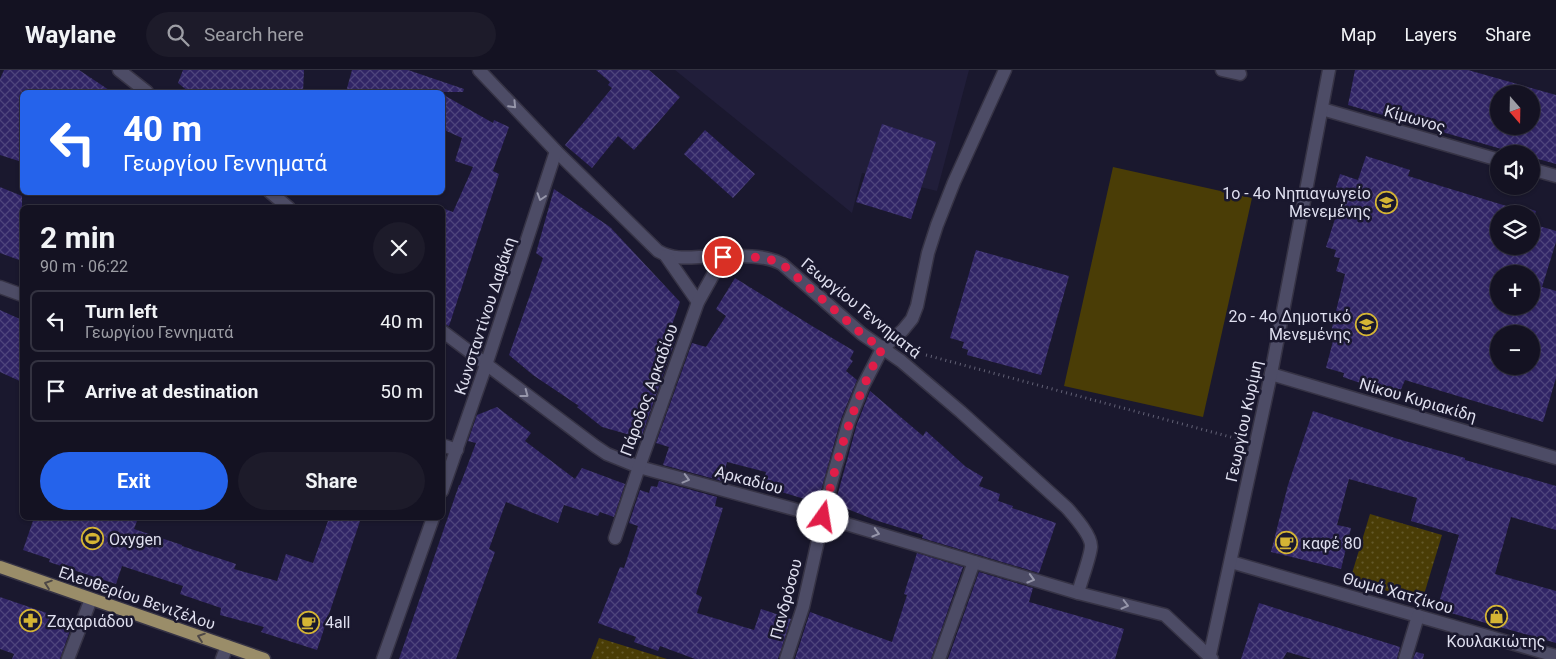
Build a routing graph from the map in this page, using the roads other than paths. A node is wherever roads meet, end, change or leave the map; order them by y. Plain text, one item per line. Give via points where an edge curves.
1 (119, 70) edge
2 (479, 70) edge
3 (1005, 70) edge
4 (1222, 70) edge
5 (1329, 70) edge
6 (1240, 74) dead end
7 (144, 90) edge
8 (1322, 109) junction
9 (556, 150) junction
10 (1490, 157) edge
11 (1540, 172) edge
12 (1556, 176) edge
13 (273, 195) edge
14 (285, 205) edge
15 (666, 256) junction
16 (723, 257) junction
17 (0, 287) edge
18 (20, 294) edge
19 (698, 302) junction
20 (445, 333) edge
21 (882, 349) junction
22 (486, 365) junction
23 (1271, 374) junction
24 (445, 446) edge
25 (457, 450) junction
26 (1556, 458) edge
27 (638, 466) junction
28 (445, 483) edge
29 (823, 517) junction
30 (432, 520) edge
31 (615, 538) dead end
32 (974, 562) junction
33 (1231, 562) junction
34 (0, 567) edge
35 (1078, 592) junction
36 (91, 599) junction
37 (1418, 616) junction
38 (227, 646) junction
39 (1556, 656) edge
40 (1210, 658) edge
41 (68, 659) edge
42 (222, 659) edge
43 (264, 659) edge
44 (383, 659) edge
45 (786, 659) edge
46 (939, 659) edge
47 (1405, 659) edge

1 - 7 street
2 -> 9 street
3 - 21 street, Πανδρόσου via 936,225 912,319
4 - 6 street
5 - 8 street, Γεωργίου Κυρίμη
8 - 10 street, Κίμωνος
8 - 23 street, Γεωργίου Κυρίμη
9 - 15 street
9 -> 22 street, Κωνσταντίνου Δαβάκη
11 - 12 street
13 - 14 street
15 - 16 street, Γεωργίου Γεννηματά
15 - 19 street
16 - 19 street, Πάροδος Αρκαδίου
16 - 21 street, Γεωργίου Γεννηματά via 766,258 782,264
17 - 18 street
19 - 27 street, Πάροδος Αρκαδίου
20 - 22 street, Αρκαδίου
21 - 29 street, Πανδρόσου via 862,386 849,422
21 - 35 street, Γεωργίου Γεννηματά via 968,418 1074,515 1091,546
22 - 25 street, Κωνσταντίνου Δαβάκη
22 -> 27 street, Αρκαδίου via 595,446
23 - 26 street, Νίκου Κυριακίδη
23 - 33 street, Γεωργίου Κυρίμη
24 - 25 street
25 - 28 street, Κωνσταντίνου Δαβάκη
27 -> 29 street, Αρκαδίου
27 - 31 street, Πάροδος Αρκαδίου
29 -> 32 street, Αρκαδίου
29 - 45 street, Πανδρόσου via 804,607
30 - 44 street
32 -> 35 street, Αρκαδίου
32 - 46 street
33 - 37 street, Θωμά Χατζίκου
33 - 40 street, Γεωργίου Κυρίμη
36 -> 34 main road, Ελευθερίου Βενιζέλου
35 -> 40 street, Αρκαδίου via 1165,615
38 -> 36 main road, Ελευθερίου Βενιζέλου
36 - 41 street
37 - 39 street, Θωμά Χατζίκου
37 - 47 street
38 - 42 street
38 - 43 main road, Ελευθερίου Βενιζέλου

